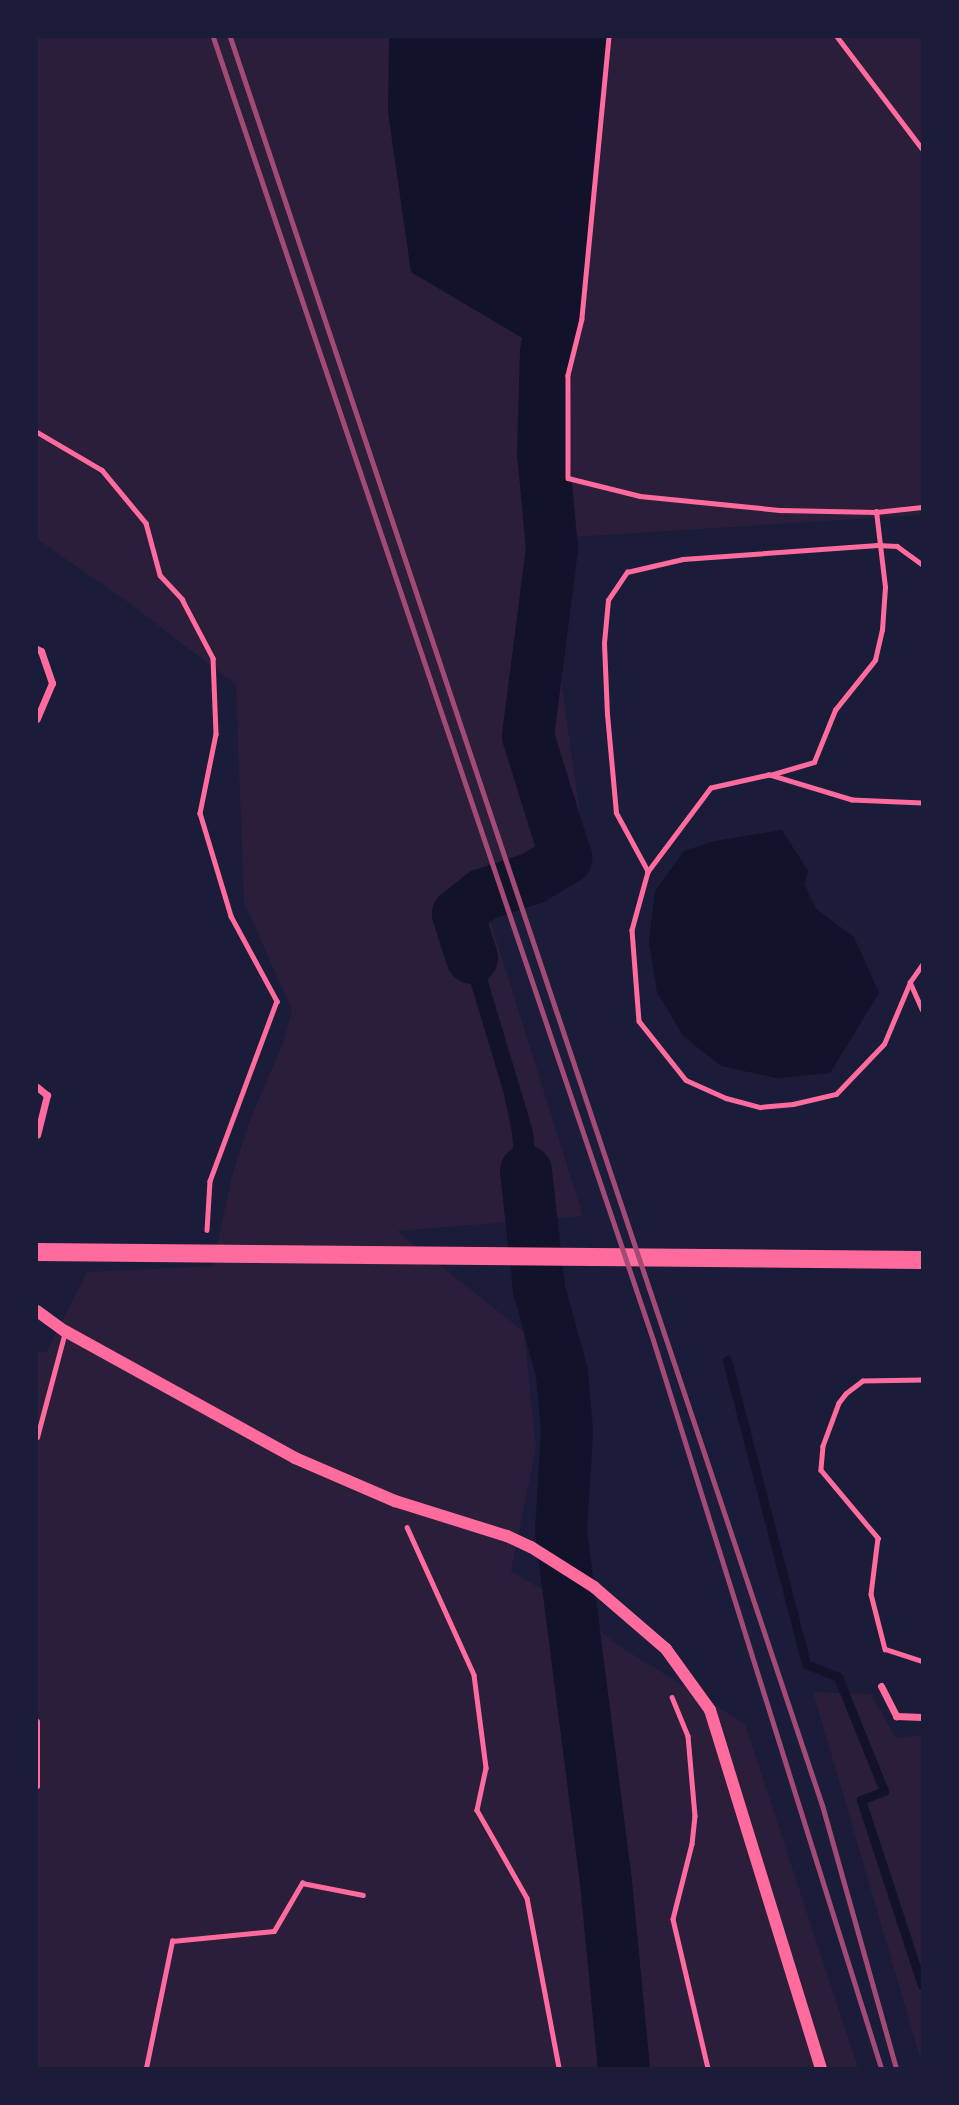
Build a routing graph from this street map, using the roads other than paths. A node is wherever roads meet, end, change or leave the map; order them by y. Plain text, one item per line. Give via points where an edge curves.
1 (837, 37) edge
2 (922, 149) edge
3 (37, 649) edge
4 (37, 719) edge
5 (37, 1087) edge
6 (37, 1135) edge
7 (37, 1252) edge
8 (922, 1260) edge
9 (37, 1311) edge
10 (65, 1331) junction
11 (37, 1437) edge
12 (881, 1686) dead end
13 (922, 1717) edge
14 (37, 1721) edge
15 (37, 1786) edge
16 (821, 2068) edge

1 - 2 lane
3 - 4 street via 52,683
5 - 6 street via 47,1095
7 - 8 main road
9 - 10 street
10 - 11 lane
10 - 16 street via 295,1458 395,1501 507,1535 568,1568 666,1649 710,1710
12 - 13 street via 896,1716
14 - 15 lane

